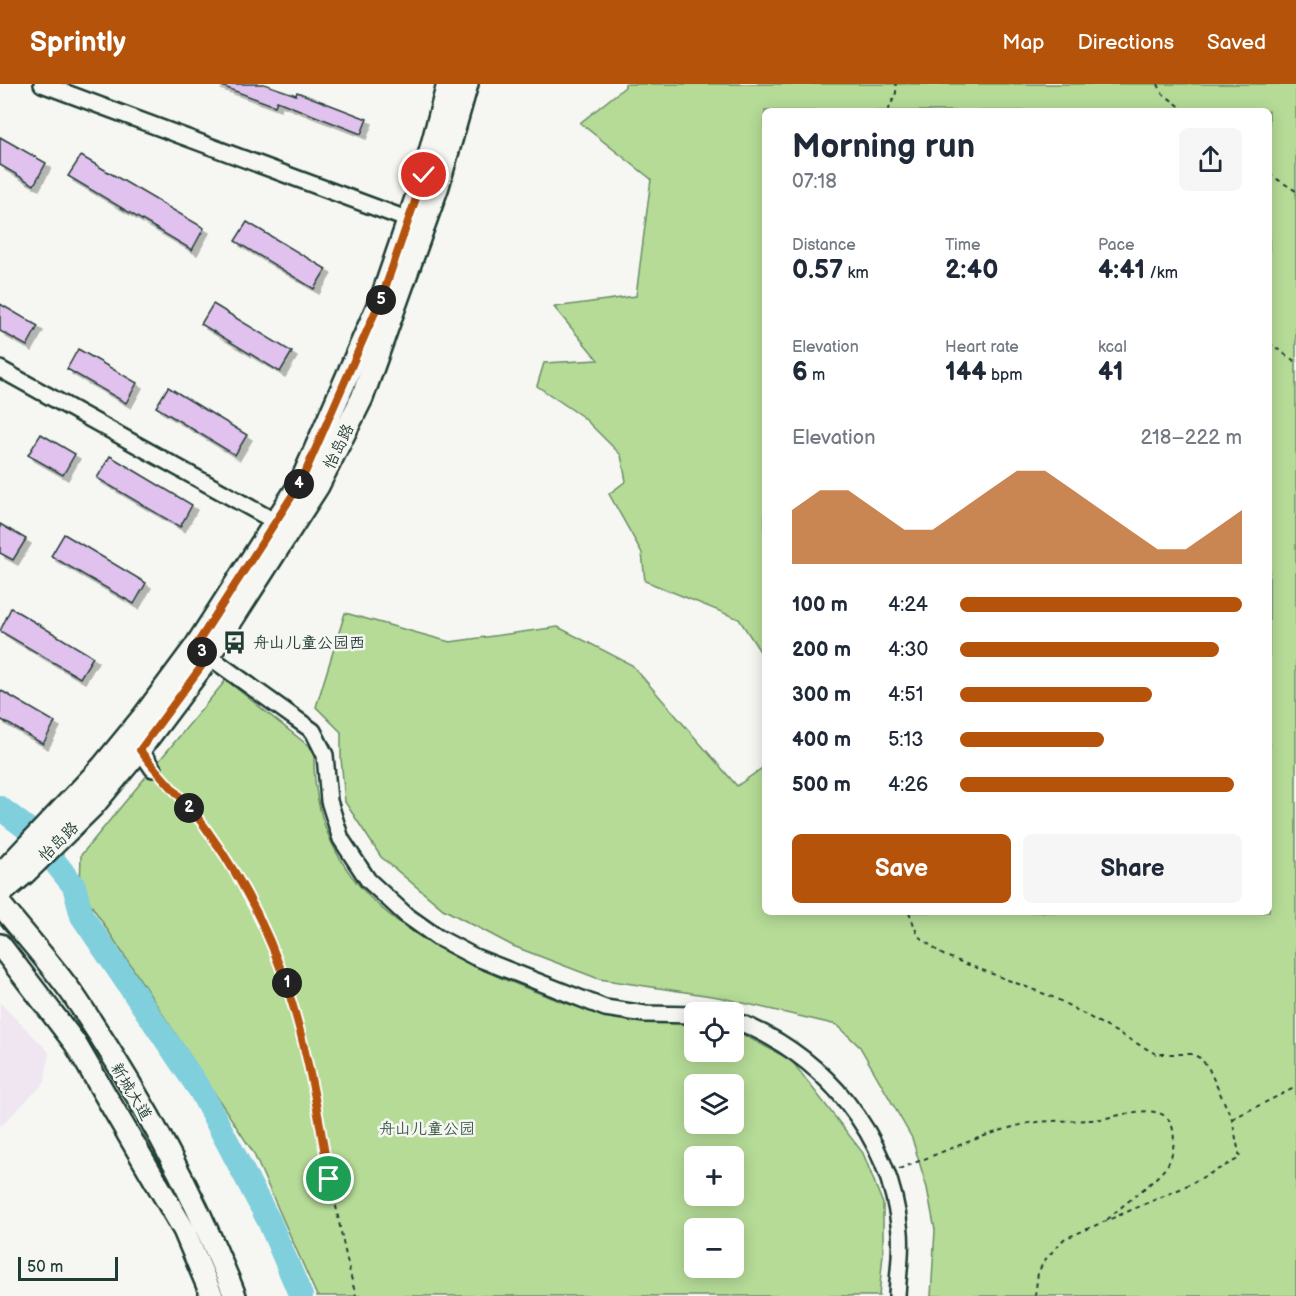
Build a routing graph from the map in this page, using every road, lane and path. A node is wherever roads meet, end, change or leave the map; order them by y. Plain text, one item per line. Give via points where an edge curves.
1 (42, 84) edge
2 (448, 84) edge
3 (467, 84) edge
4 (896, 84) edge
5 (1158, 84) edge
6 (889, 108) edge
7 (1182, 108) edge
8 (1272, 176) edge
9 (1296, 191) edge
10 (409, 220) junction
11 (1272, 346) edge
12 (1296, 362) edge
13 (0, 369) edge
14 (276, 522) junction
15 (202, 652) junction
16 (140, 750) junction
17 (153, 769) joint
18 (62, 823) junction
19 (12, 870) edge
20 (0, 894) edge
21 (0, 904) edge
22 (910, 915) edge
23 (0, 945) edge
24 (684, 1015) edge
25 (744, 1025) edge
26 (1296, 1087) edge
27 (1232, 1119) junction
28 (888, 1173) junction
29 (1104, 1222) junction
30 (212, 1296) edge
31 (235, 1296) edge
32 (356, 1296) edge
33 (897, 1296) edge
34 (1035, 1296) edge

1 - 10 street
2 - 10 street
3 - 15 street, 怡岛路 via 438,186 362,398 318,486
4 - 6 path
5 - 7 path via 1162,93
8 - 9 path
10 - 14 street via 345,385 301,482
11 - 12 path
13 - 14 street
14 - 15 street
15 - 16 street, 怡岛路
15 - 18 street via 102,767
15 - 24 street via 313,730 325,755 329,801 341,839 368,880 406,915 476,957 604,1008
16 - 17 street
16 - 18 street, 怡岛路 via 93,806
17 - 32 path via 207,830 241,884 279,958 314,1081 344,1252
18 - 19 street, 怡岛路
19 - 20 street, 怡岛路
21 - 31 street, 新城大道 via 73,995 147,1114 221,1260
22 - 27 path via 918,936 943,955 1055,998 1156,1054 1192,1054 1200,1058
23 - 30 street, 新城大道 via 75,1043 184,1230
25 - 28 street via 786,1045 815,1067 874,1142
26 - 27 path
27 - 29 path via 1240,1158
28 - 29 path via 1025,1124 1108,1118 1140,1111 1165,1116 1172,1125 1174,1138 1169,1161 1162,1173
28 - 33 street via 901,1234
29 - 34 path via 1064,1239 1053,1250 1038,1273

